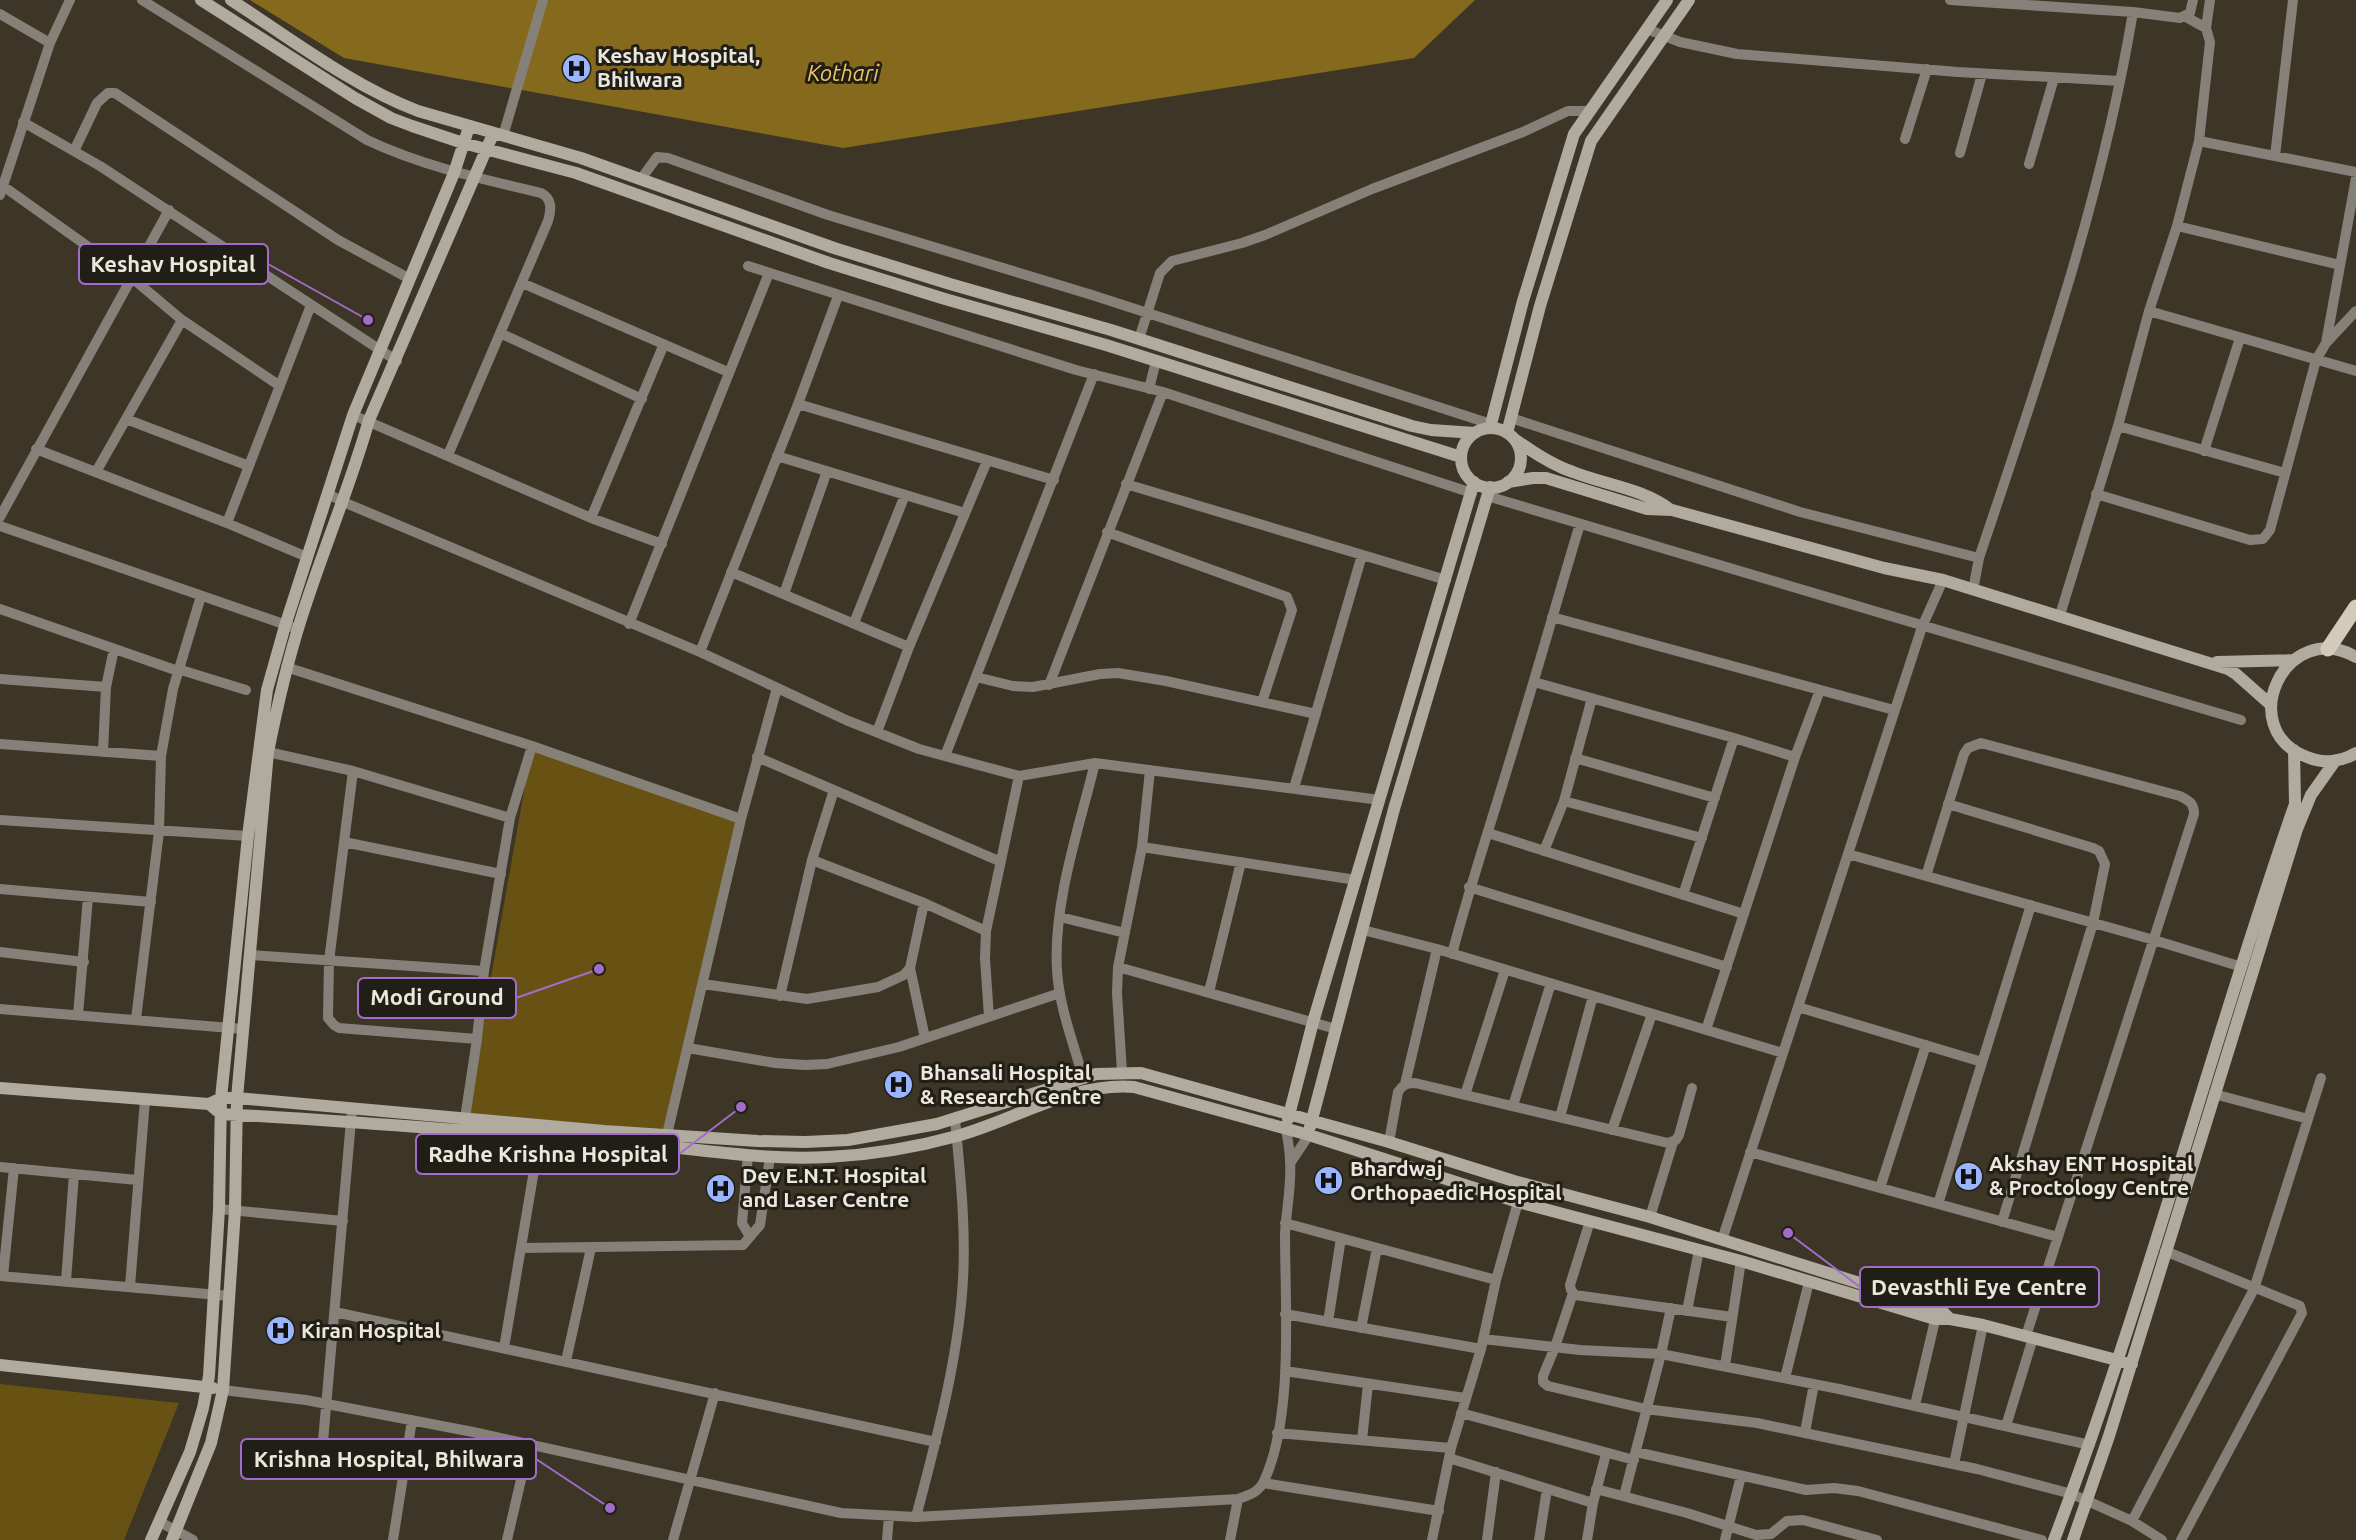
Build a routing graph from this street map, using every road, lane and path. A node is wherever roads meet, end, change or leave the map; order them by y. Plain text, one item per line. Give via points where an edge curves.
1 (70, 0) edge
2 (142, 0) edge
3 (201, 0) edge
4 (231, 0) edge
5 (543, 0) edge
6 (1667, 0) edge
7 (1689, 0) edge
8 (1950, 0) edge
9 (2193, 0) edge
10 (2210, 0) edge
11 (2293, 0) edge
12 (2133, 12) junction
13 (0, 14) edge
14 (2186, 17) junction
15 (2206, 28) junction
16 (1647, 29) junction
17 (1663, 36) junction
18 (50, 43) junction
19 (1927, 69) junction
20 (1983, 74) junction
21 (2054, 78) junction
22 (2120, 81) junction
23 (1590, 111) junction
24 (23, 122) junction
25 (470, 127) junction
26 (498, 135) junction
27 (1905, 139) dead end
28 (2199, 141) junction
29 (463, 144) junction
30 (488, 150) junction
31 (74, 151) junction
32 (1960, 153) dead end
33 (2275, 156) junction
34 (2029, 164) dead end
35 (454, 172) junction
36 (2356, 172) edge
37 (476, 178) junction
38 (2356, 178) edge
39 (641, 179) junction
40 (1, 190) edge
41 (169, 210) junction
42 (2177, 226) junction
43 (2351, 237) edge
44 (2340, 265) junction
45 (748, 266) dead end
46 (768, 273) junction
47 (132, 278) junction
48 (410, 279) junction
49 (522, 283) junction
50 (838, 296) junction
51 (311, 305) junction
52 (2149, 311) junction
53 (2356, 311) edge
54 (1146, 313) junction
55 (182, 320) junction
56 (500, 333) junction
57 (2240, 338) junction
58 (1139, 339) junction
59 (2326, 343) junction
60 (664, 344) junction
61 (381, 351) junction
62 (397, 360) junction
63 (2316, 360) junction
64 (1156, 361) junction
65 (2356, 371) edge
66 (728, 372) junction
67 (1094, 374) junction
68 (280, 386) junction
69 (1149, 389) junction
70 (1163, 392) junction
71 (642, 399) junction
72 (1337, 401) junction
73 (798, 404) junction
74 (353, 415) junction
75 (1332, 416) junction
76 (1511, 418) junction
77 (126, 419) junction
78 (369, 420) junction
79 (1491, 426) junction
80 (2118, 426) junction
81 (1475, 433) junction
82 (1511, 436) junction
83 (36, 449) junction
84 (2204, 451) junction
85 (448, 455) junction
86 (777, 456) junction
87 (1461, 457) junction
88 (987, 460) junction
89 (249, 466) junction
90 (827, 471) junction
91 (96, 472) junction
92 (2285, 473) junction
93 (1054, 480) junction
94 (1508, 482) junction
95 (1126, 483) junction
96 (1473, 487) junction
97 (1489, 491) junction
98 (327, 494) junction
99 (2096, 494) junction
100 (905, 495) junction
101 (341, 501) junction
102 (1672, 510) junction
103 (965, 513) junction
104 (0, 518) edge
105 (591, 518) junction
106 (227, 523) junction
107 (1580, 524) junction
108 (0, 526) edge
109 (1107, 532) junction
110 (662, 544) junction
111 (1362, 555) junction
112 (307, 557) junction
113 (1979, 558) junction
114 (731, 572) junction
115 (1446, 580) junction
116 (1943, 580) junction
117 (1973, 590) junction
118 (784, 594) junction
119 (201, 596) junction
120 (2356, 607) edge
121 (0, 609) edge
122 (2060, 615) junction
123 (1551, 617) junction
124 (629, 624) junction
125 (854, 624) junction
126 (285, 626) junction
127 (1922, 627) junction
128 (297, 629) junction
129 (909, 647) junction
130 (2328, 649) junction
131 (114, 650) junction
132 (700, 652) junction
133 (2356, 657) edge
134 (2294, 660) junction
135 (2209, 662) junction
136 (286, 668) junction
137 (178, 671) junction
138 (976, 677) junction
139 (0, 680) edge
140 (1534, 682) junction
141 (1049, 685) junction
142 (106, 687) junction
143 (777, 688) junction
144 (246, 690) dead end
145 (1820, 690) junction
146 (1592, 698) junction
147 (1262, 702) junction
148 (2271, 705) junction
149 (1894, 710) junction
150 (1316, 714) junction
151 (2241, 720) dead end
152 (877, 732) junction
153 (1734, 738) junction
154 (0, 744) edge
155 (532, 746) junction
156 (2294, 750) junction
157 (103, 752) junction
158 (268, 752) junction
159 (2356, 753) edge
160 (161, 756) junction
161 (945, 756) junction
162 (1795, 757) junction
163 (757, 758) junction
164 (1575, 758) junction
165 (2336, 760) junction
166 (1095, 763) junction
167 (1150, 770) junction
168 (353, 771) junction
169 (1019, 776) junction
170 (1294, 788) junction
171 (834, 790) junction
172 (1715, 798) junction
173 (1380, 800) junction
174 (1564, 801) junction
175 (1948, 804) junction
176 (510, 818) junction
177 (741, 819) junction
178 (0, 820) edge
179 (159, 832) junction
180 (1488, 833) junction
181 (248, 836) junction
182 (1702, 838) junction
183 (344, 842) junction
184 (1142, 846) junction
185 (1544, 851) junction
186 (1848, 854) junction
187 (812, 861) junction
188 (999, 861) junction
189 (1241, 862) junction
190 (501, 874) junction
191 (1926, 876) junction
192 (1356, 880) junction
193 (1469, 887) junction
194 (0, 889) edge
195 (1683, 895) junction
196 (88, 897) junction
197 (151, 902) junction
198 (924, 903) junction
199 (2031, 905) junction
200 (1744, 914) junction
201 (1060, 917) junction
202 (2093, 923) junction
203 (1363, 930) junction
204 (986, 931) junction
205 (1125, 933) junction
206 (2154, 940) junction
207 (1437, 949) junction
208 (0, 952) edge
209 (1452, 954) junction
210 (249, 955) junction
211 (329, 961) junction
212 (84, 962) junction
213 (1118, 967) junction
214 (1727, 967) junction
215 (2242, 967) junction
216 (910, 968) junction
217 (484, 970) junction
218 (1505, 970) junction
219 (1551, 983) junction
220 (703, 984) junction
221 (1209, 992) junction
222 (1060, 993) junction
223 (780, 996) junction
224 (1593, 996) junction
225 (1798, 1006) junction
226 (0, 1009) edge
227 (1652, 1014) junction
228 (78, 1015) junction
229 (989, 1017) junction
230 (136, 1019) junction
231 (1313, 1022) junction
232 (228, 1027) junction
233 (243, 1029) junction
234 (1336, 1029) junction
235 (1706, 1030) junction
236 (926, 1038) junction
237 (477, 1039) junction
238 (1926, 1045) junction
239 (688, 1048) junction
240 (1783, 1053) junction
241 (1982, 1062) junction
242 (1122, 1072) junction
243 (1083, 1077) junction
244 (2321, 1078) dead end
245 (1405, 1084) junction
246 (0, 1088) edge
247 (1692, 1088) dead end
248 (2214, 1094) junction
249 (1464, 1095) junction
250 (221, 1098) junction
251 (237, 1098) junction
252 (145, 1100) junction
253 (209, 1104) junction
254 (1513, 1106) junction
255 (352, 1109) junction
256 (1289, 1113) junction
257 (221, 1114) junction
258 (237, 1114) junction
259 (1560, 1117) junction
260 (955, 1119) junction
261 (2308, 1119) junction
262 (1312, 1120) junction
263 (351, 1123) junction
264 (464, 1125) junction
265 (1286, 1129) junction
266 (1612, 1130) junction
267 (541, 1131) junction
268 (1309, 1135) junction
269 (957, 1136) junction
270 (665, 1141) junction
271 (1389, 1142) junction
272 (1673, 1142) junction
273 (1750, 1152) junction
274 (748, 1155) junction
275 (770, 1157) junction
276 (1291, 1162) junction
277 (0, 1167) edge
278 (14, 1168) junction
279 (75, 1174) junction
280 (138, 1180) junction
281 (1880, 1188) junction
282 (1518, 1202) junction
283 (1938, 1204) junction
284 (219, 1209) junction
285 (235, 1210) junction
286 (1650, 1218) junction
287 (343, 1221) junction
288 (1590, 1221) junction
289 (2002, 1222) junction
290 (1285, 1223) junction
291 (749, 1236) junction
292 (2058, 1237) junction
293 (1341, 1238) junction
294 (1722, 1240) junction
295 (521, 1248) junction
296 (591, 1248) junction
297 (1377, 1248) junction
298 (1699, 1250) junction
299 (2165, 1251) junction
300 (1741, 1260) junction
301 (2, 1276) edge
302 (1496, 1280) junction
303 (66, 1281) junction
304 (1809, 1282) junction
305 (130, 1286) junction
306 (2254, 1289) junction
307 (214, 1293) junction
308 (1573, 1293) junction
309 (230, 1296) junction
310 (1671, 1308) junction
311 (1687, 1311) junction
312 (335, 1312) junction
313 (1937, 1313) junction
314 (1284, 1314) junction
315 (1732, 1317) junction
316 (1328, 1322) junction
317 (1983, 1325) junction
318 (1360, 1328) junction
319 (2030, 1337) junction
320 (1482, 1344) junction
321 (1555, 1347) junction
322 (504, 1348) junction
323 (1661, 1354) junction
324 (566, 1361) junction
325 (2119, 1361) junction
326 (2132, 1364) junction
327 (0, 1365) edge
328 (1725, 1366) junction
329 (1285, 1371) junction
330 (1785, 1378) junction
331 (1368, 1384) junction
332 (1814, 1384) junction
333 (207, 1387) junction
334 (223, 1389) junction
335 (715, 1393) junction
336 (1465, 1398) junction
337 (328, 1404) junction
338 (1915, 1406) junction
339 (1646, 1409) junction
340 (1461, 1413) junction
341 (1963, 1416) junction
342 (412, 1420) junction
343 (2007, 1426) junction
344 (1805, 1432) junction
345 (1277, 1433) junction
346 (1362, 1440) junction
347 (936, 1442) junction
348 (529, 1444) junction
349 (2090, 1445) junction
350 (322, 1453) dead end
351 (1450, 1453) junction
352 (1606, 1454) junction
353 (1635, 1456) junction
354 (1954, 1464) junction
355 (1496, 1472) junction
356 (1741, 1476) junction
357 (689, 1480) junction
358 (1263, 1483) junction
359 (1547, 1488) junction
360 (1596, 1489) junction
361 (2072, 1494) junction
362 (1624, 1496) junction
363 (1238, 1499) junction
364 (2088, 1500) junction
365 (1593, 1503) junction
366 (1439, 1511) junction
367 (889, 1516) junction
368 (916, 1517) junction
369 (2132, 1521) junction
370 (160, 1522) junction
371 (1728, 1526) junction
372 (174, 1536) edge
373 (1590, 1539) edge
374 (152, 1540) edge
375 (193, 1540) edge
376 (393, 1540) edge
377 (507, 1540) edge
378 (673, 1540) edge
379 (887, 1540) edge
380 (1230, 1540) edge
381 (1432, 1540) edge
382 (1487, 1540) edge
383 (1539, 1540) edge
384 (1725, 1540) edge
385 (1877, 1540) edge
386 (2042, 1540) edge
387 (2054, 1540) edge
388 (2073, 1540) edge
389 (2162, 1540) edge
390 (2181, 1540) edge

1 - 18 street
2 - 35 street via 351,132 389,151
3 - 29 main road via 391,118
4 - 25 main road via 389,99
5 - 26 street
6 - 16 main road
7 - 17 main road
8 - 12 street
9 - 14 street
10 - 15 street
11 - 33 street
12 - 14 street
12 - 22 street
13 - 18 street
14 - 15 street
15 - 28 street via 2210,51
16 - 17 street
16 - 23 main road
17 - 19 street via 1737,54
17 - 76 main road via 1590,142
18 - 24 street
19 - 20 street
19 - 27 street
20 - 21 street
20 - 32 street
21 - 22 street
21 - 34 street
22 - 113 street via 2085,229
23 - 54 street via 1568,111 1265,235 1172,261 1160,273
23 - 79 main road via 1574,134 1523,301
24 - 31 street
24 - 40 street
25 - 26 main road
25 - 29 main road
26 - 30 main road
26 - 39 main road
28 - 33 street
28 - 42 street
29 - 30 main road
29 - 35 main road
30 - 37 main road
30 - 64 main road via 576,173 829,263
31 - 41 street
31 - 48 street via 97,103 108,93 115,93 338,240
33 - 36 street
35 - 37 street
35 - 48 main road
37 - 49 street via 541,193 549,199 548,221
37 - 62 main road
38 - 43 street
39 - 54 street via 657,157 668,158 828,215
39 - 58 main road via 834,248
40 - 47 street
41 - 47 street
41 - 51 street
42 - 44 street
42 - 52 street
43 - 44 street
44 - 59 street
45 - 46 street
46 - 50 street
46 - 66 street
47 - 55 street
47 - 83 street
48 - 61 main road
49 - 56 street
49 - 60 street
50 - 67 street
50 - 73 street
51 - 61 street
51 - 68 street
52 - 57 street
52 - 80 street
53 - 59 street
54 - 58 street
54 - 79 street
55 - 68 street
55 - 77 street
56 - 71 street
56 - 85 street
57 - 63 street
57 - 84 street
58 - 72 main road
59 - 63 street
60 - 66 street
60 - 71 street
61 - 62 street
61 - 74 main road
62 - 78 main road
63 - 65 street
63 - 92 street
64 - 69 street
64 - 75 main road
66 - 110 street
67 - 69 street
67 - 93 street
68 - 89 street
69 - 70 street
70 - 95 street
70 - 96 street
71 - 105 street
72 - 75 main road
72 - 81 main road via 1412,426
73 - 86 street
73 - 88 street
74 - 78 street
74 - 98 main road
75 - 87 main road
76 - 82 main road
76 - 113 street via 1800,512
77 - 89 street
77 - 91 street
78 - 85 street
78 - 101 main road
79 - 81 main road
79 - 82 main road
80 - 84 street
80 - 99 street
81 - 87 main road via 1465,443
82 - 94 main road via 1521,451 1521,462
82 - 102 main road via 1572,472 1655,498
83 - 91 street
83 - 104 street
84 - 92 street
85 - 105 street
86 - 90 street
86 - 114 street
87 - 96 main road
88 - 93 street
88 - 103 street
89 - 106 street
90 - 100 street
90 - 118 street
91 - 106 street
92 - 99 street via 2270,531 2258,541
93 - 138 street
94 - 97 main road
94 - 102 main road via 1546,478 1647,509
95 - 109 street
95 - 111 street
96 - 97 main road
96 - 115 main road
97 - 107 street
97 - 203 main road via 1394,808
98 - 101 street
98 - 112 main road
99 - 122 street
100 - 103 street
100 - 125 street
101 - 124 street
101 - 128 main road
102 - 116 main road
103 - 129 street
105 - 110 street
106 - 112 street
107 - 123 street
107 - 127 street
108 - 119 street
109 - 141 street
109 - 147 street via 1287,597 1292,610
110 - 124 street
111 - 115 street
111 - 150 street
112 - 126 main road
113 - 117 street
114 - 118 street
114 - 132 street
115 - 173 main road
116 - 117 main road
116 - 127 street
117 - 122 main road
118 - 125 street
119 - 126 street
119 - 137 street
120 - 130 main road
121 - 131 street
122 - 135 main road
123 - 140 street
123 - 145 street
124 - 132 street
125 - 129 street
126 - 128 street
126 - 181 main road via 267,690
127 - 149 street
127 - 151 street
128 - 136 main road
129 - 152 street
130 - 133 main road
130 - 134 main road
131 - 137 street
131 - 142 street
132 - 143 street
134 - 135 main road
134 - 148 main road via 2277,680
135 - 148 main road via 2236,674
136 - 155 street
136 - 158 main road
137 - 144 street
137 - 160 street
138 - 141 street via 1013,687
138 - 161 street
139 - 142 street
140 - 146 street
140 - 180 street
141 - 147 street via 1118,673
142 - 157 street
143 - 152 street
143 - 163 street
145 - 149 street
145 - 162 street
146 - 153 street
146 - 164 street
147 - 150 street
148 - 156 main road via 2277,730
149 - 186 street
150 - 170 street
152 - 161 street
153 - 162 street
153 - 172 street
154 - 157 street
155 - 176 street
155 - 177 street
156 - 165 main road via 2318,760
156 - 215 main road via 2295,804
157 - 160 street
158 - 168 street
158 - 210 main road
159 - 165 main road
160 - 179 street
161 - 169 street
162 - 200 street
163 - 171 street
163 - 177 street
164 - 172 street
164 - 174 street
165 - 248 main road via 2311,795 2297,829
166 - 167 street
166 - 169 street
166 - 201 street
167 - 170 street
167 - 184 street
168 - 176 street
168 - 183 street
169 - 188 street
170 - 173 street
171 - 187 street
171 - 188 street
172 - 182 street
173 - 192 main road
174 - 182 street
174 - 185 street
175 - 191 street
175 - 202 street via 2099,851 2105,864
175 - 206 street via 1964,754 1981,742 2190,801 2194,814
176 - 190 street
177 - 220 street
178 - 179 street
179 - 181 street
179 - 197 street
180 - 185 street
180 - 193 street
181 - 232 main road
182 - 195 street
183 - 190 street
183 - 211 street
184 - 189 street
184 - 205 street
185 - 195 street
186 - 191 street
186 - 225 street
187 - 198 street
187 - 223 street
188 - 204 street
189 - 192 street
189 - 221 street
190 - 217 street
191 - 199 street
192 - 231 main road
193 - 209 street
193 - 214 street
194 - 196 street
195 - 200 street
196 - 197 street
196 - 212 street
197 - 230 street
198 - 204 street
198 - 216 street
199 - 202 street
199 - 241 street
200 - 214 street
201 - 205 street
201 - 222 street
202 - 206 street
202 - 289 street
203 - 207 street
203 - 234 main road
204 - 229 street
205 - 213 street
206 - 215 street
206 - 292 street
207 - 209 street
207 - 245 street
208 - 212 street
209 - 218 street
210 - 211 street
210 - 233 main road
211 - 217 street
211 - 237 street via 327,1014 334,1025
212 - 228 street
213 - 221 street
213 - 242 street
214 - 235 street
215 - 325 main road
216 - 223 street via 878,987 807,999
216 - 236 street
217 - 237 street
218 - 219 street
218 - 249 street
219 - 224 street
219 - 254 street
220 - 223 street
220 - 239 street
221 - 231 street
222 - 229 street
222 - 243 street
224 - 227 street
224 - 259 street
225 - 238 street
225 - 240 street
226 - 228 street
227 - 235 street
227 - 266 street
228 - 230 street
229 - 236 street
230 - 232 street
231 - 234 street
231 - 256 main road
232 - 233 street
232 - 250 main road
233 - 251 main road
234 - 262 main road
235 - 240 street
236 - 239 street via 845,1060 805,1065
237 - 264 street
238 - 241 street
238 - 281 street
239 - 270 street
240 - 273 street
241 - 283 street
242 - 243 main road
242 - 256 main road via 1141,1073
243 - 260 main road
244 - 261 street
245 - 249 street
245 - 271 street via 1398,1092
246 - 252 main road
247 - 272 street via 1679,1136
248 - 261 street
248 - 299 main road
249 - 254 street
250 - 251 main road
250 - 253 main road
250 - 257 main road
251 - 255 main road
251 - 258 main road
252 - 253 main road
252 - 280 street
253 - 257 main road
254 - 259 street
255 - 263 street
255 - 264 main road
256 - 262 main road
256 - 265 main road
257 - 258 main road
257 - 284 main road
258 - 263 main road
258 - 285 main road
259 - 266 street
260 - 269 street
260 - 270 main road via 848,1140
261 - 306 street
262 - 268 main road
262 - 271 main road
263 - 264 main road
263 - 287 street
264 - 267 main road
265 - 268 main road
265 - 269 main road via 1121,1086 1070,1095
265 - 276 street
266 - 272 street
267 - 270 main road
267 - 295 street
268 - 276 street
268 - 282 main road
269 - 275 main road via 852,1155
269 - 347 street via 963,1281 958,1329
270 - 274 main road
271 - 286 main road via 1514,1182
272 - 286 street
273 - 281 street
273 - 294 street
274 - 275 main road
274 - 291 street via 742,1224
275 - 291 street via 760,1225
276 - 290 street
277 - 278 street
278 - 279 street
278 - 301 street
279 - 280 street
279 - 303 street
280 - 305 street
281 - 283 street
282 - 288 main road
282 - 302 street
283 - 289 street
284 - 285 street
284 - 307 main road
285 - 287 street
285 - 309 main road
286 - 294 main road
287 - 312 street
288 - 298 main road
288 - 308 street via 1570,1285
289 - 292 street
290 - 293 street
290 - 314 street
291 - 296 street via 738,1247
292 - 319 street
293 - 297 street
293 - 316 street
294 - 313 main road
295 - 296 street
295 - 322 street
296 - 324 street
297 - 302 street
297 - 318 street
298 - 300 main road
298 - 311 street
299 - 306 street
299 - 326 main road
300 - 304 main road
300 - 315 street
301 - 303 street
302 - 320 street
303 - 305 street
304 - 313 main road
304 - 330 street
305 - 307 street
306 - 369 street
306 - 390 street via 2297,1304 2301,1316
307 - 309 street
307 - 333 main road
308 - 310 street
308 - 321 street
309 - 334 main road
310 - 311 street
310 - 323 street
311 - 315 street
312 - 322 street
312 - 337 street
313 - 317 main road
313 - 338 street
314 - 316 street
314 - 329 street
315 - 328 street
316 - 318 street
317 - 319 main road
317 - 341 street
318 - 320 street
319 - 325 main road
319 - 343 street
320 - 321 street
320 - 336 street
321 - 323 street
321 - 339 street via 1543,1376 1546,1385
322 - 324 street
323 - 328 street
323 - 339 street
324 - 335 street
325 - 326 main road
325 - 349 main road
326 - 364 main road
327 - 333 main road
328 - 330 street
329 - 331 street
329 - 345 street
330 - 332 street
331 - 336 street
331 - 346 street
332 - 338 street
332 - 344 street
333 - 334 main road
333 - 370 main road via 190,1452
334 - 337 street
334 - 372 main road via 211,1443
335 - 347 street
335 - 357 street
336 - 340 street
337 - 342 street
337 - 350 street
338 - 341 street
339 - 344 street
339 - 353 street
340 - 351 street
340 - 352 street
341 - 343 street
341 - 354 street
342 - 348 street
342 - 376 street
343 - 349 street
344 - 354 street
345 - 346 street
345 - 358 street via 1274,1455
346 - 351 street
347 - 368 street
348 - 357 street
348 - 377 street
349 - 361 main road
351 - 355 street
351 - 366 street
352 - 353 street
352 - 360 street
353 - 356 street
353 - 362 street
354 - 361 street
355 - 359 street
355 - 382 street
356 - 371 street
356 - 386 street via 1806,1490 1858,1491
357 - 367 street via 841,1513
357 - 378 street
358 - 363 street
358 - 366 street
359 - 365 street
359 - 383 street
360 - 362 street
360 - 365 street
361 - 364 street
361 - 387 main road
362 - 371 street
363 - 368 street
363 - 380 street
364 - 369 street
364 - 388 main road
365 - 373 street
366 - 381 street
367 - 368 street
367 - 379 street
369 - 389 street
370 - 372 street
370 - 374 main road
371 - 384 street
371 - 385 street via 1764,1536 1787,1521 1803,1520
372 - 375 street

